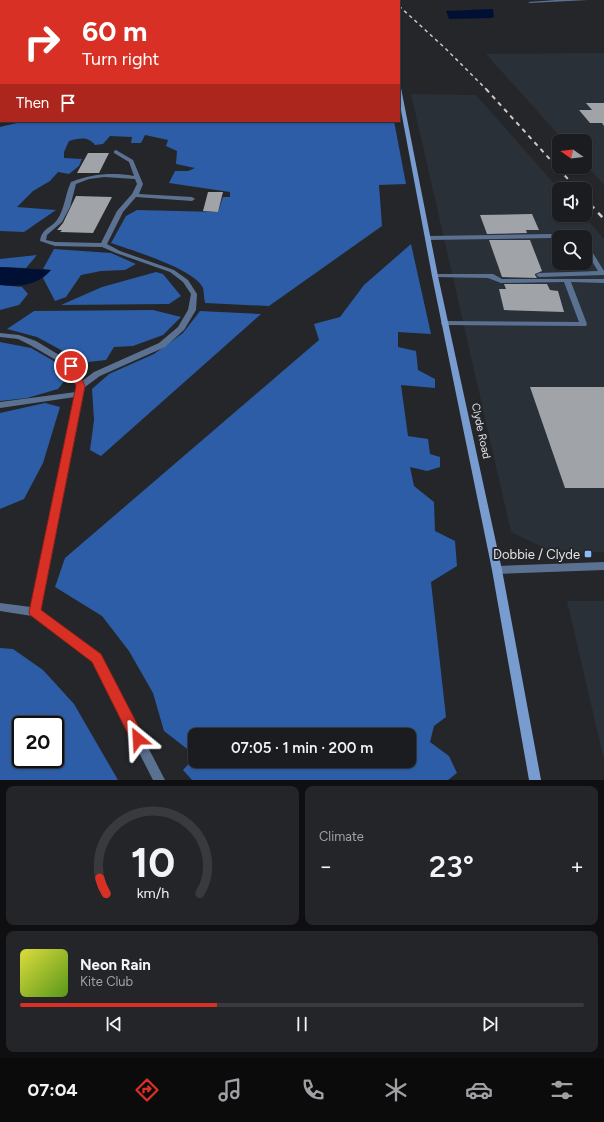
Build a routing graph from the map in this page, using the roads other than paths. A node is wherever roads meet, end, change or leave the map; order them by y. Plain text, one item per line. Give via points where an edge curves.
1 (586, 0) edge
2 (530, 2) dead end
3 (400, 93) edge
4 (116, 152) dead end
5 (137, 178) junction
6 (135, 196) junction
7 (192, 199) dead end
8 (552, 236) edge
9 (428, 238) junction
10 (103, 245) junction
11 (592, 256) edge
12 (435, 276) junction
13 (489, 276) junction
14 (567, 280) junction
15 (604, 281) edge
16 (446, 323) junction
17 (0, 335) edge
18 (80, 390) junction
19 (0, 405) edge
20 (604, 566) edge
21 (497, 570) junction
22 (0, 607) edge
23 (35, 612) junction
24 (159, 780) edge
25 (535, 780) edge

1 - 2 street
3 - 9 main road, Clyde Road
4 - 5 street via 131,161
5 - 6 street via 140,184
5 - 10 street via 108,175 86,177 73,183 62,217 44,234 43,241 55,244
6 - 7 street
6 - 10 street via 120,211
8 - 9 street
9 - 12 main road, Clyde Road
10 - 18 street via 172,272 186,282 194,294 192,310 181,328 162,345 97,374
11 - 13 street via 602,274
12 - 13 street
12 - 16 main road, Clyde Road
13 - 14 street via 501,281
14 - 15 street
14 - 16 street via 583,324
16 - 21 main road, Clyde Road
17 - 18 street via 19,337 33,343 71,366
18 - 19 street
18 - 23 street
20 - 21 street
21 - 25 main road, Clyde Road
22 - 23 street
23 - 24 street via 96,658

